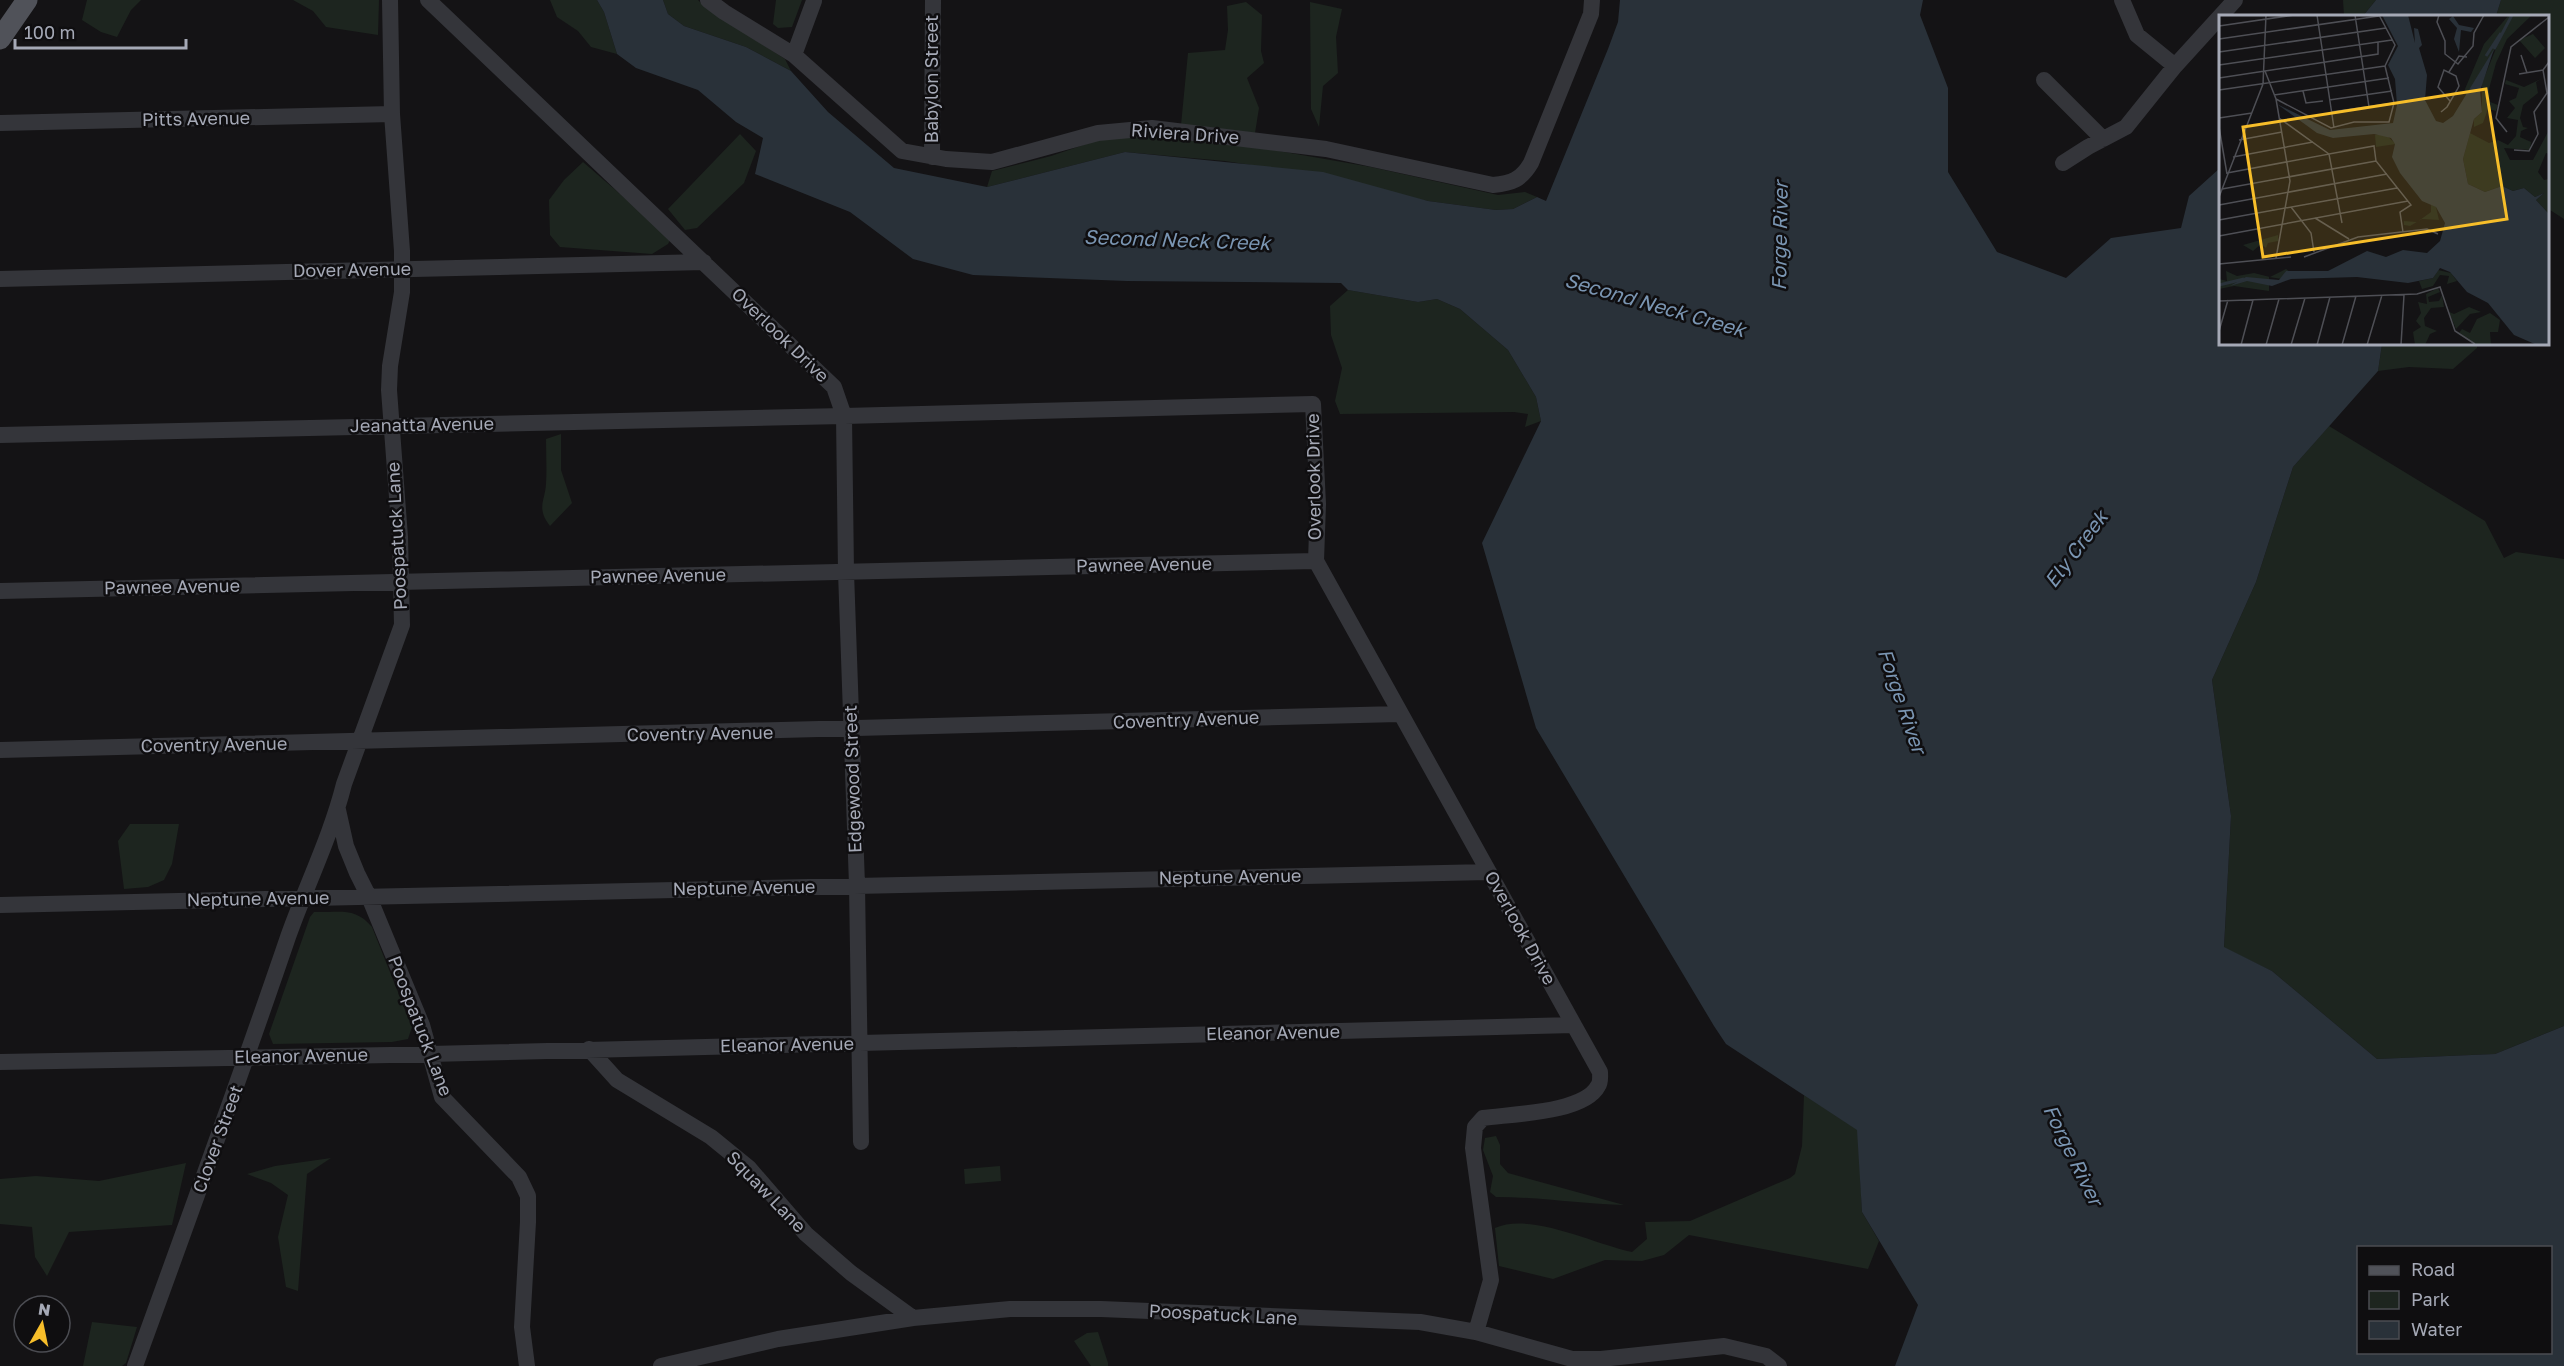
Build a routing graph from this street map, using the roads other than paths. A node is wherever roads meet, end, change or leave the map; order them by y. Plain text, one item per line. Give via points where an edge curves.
1 (27, 0) edge
2 (390, 0) edge
3 (428, 0) edge
4 (708, 0) edge
5 (933, 0) edge
6 (1592, 0) edge
7 (2122, 0) edge
8 (2235, 0) edge
9 (814, 1) edge
10 (2221, 15) edge
11 (2219, 18) edge
12 (0, 39) edge
13 (795, 56) junction
14 (2175, 66) junction
15 (2044, 80) dead end
16 (392, 114) junction
17 (0, 123) edge
18 (2103, 139) junction
19 (932, 157) junction
20 (2062, 163) dead end
21 (704, 262) junction
22 (402, 268) junction
23 (0, 279) edge
24 (844, 416) junction
25 (390, 426) junction
26 (0, 435) edge
27 (1316, 561) junction
28 (846, 572) junction
29 (401, 582) junction
30 (0, 591) edge
31 (1399, 714) junction
32 (851, 730) junction
33 (360, 742) junction
34 (0, 750) edge
35 (338, 810) junction
36 (1488, 872) junction
37 (857, 885) junction
38 (369, 897) junction
39 (302, 898) junction
40 (0, 905) edge
41 (1574, 1025) junction
42 (860, 1043) junction
43 (589, 1049) junction
44 (428, 1053) junction
45 (247, 1056) junction
46 (0, 1062) edge
47 (861, 1142) dead end
48 (913, 1318) junction
49 (1476, 1332) junction
50 (135, 1366) edge
51 (527, 1366) edge
52 (661, 1366) edge
53 (1779, 1366) edge

1 - 12 main road
2 - 16 street, Poospatuck Lane
3 - 21 street, Overlook Drive
4 - 13 street, Riviera Drive
5 - 19 street, Babylon Street
6 - 19 street, Riviera Drive via 1591,14 1531,163 1515,182 1474,182 1326,149 1152,128 1098,133 992,162
7 - 14 street via 2137,35
8 - 10 street
9 - 13 street
11 - 14 street
13 - 19 street, Riviera Drive via 902,151
14 - 18 street via 2126,127
15 - 18 street
16 - 17 street, Pitts Avenue
16 - 22 street, Poospatuck Lane
18 - 20 street
21 - 22 street, Dover Avenue
21 - 24 street, Overlook Drive via 834,387
22 - 23 street, Dover Avenue
22 - 25 street, Poospatuck Lane via 390,366
24 - 25 street, Jeanatta Avenue
24 - 27 street, Overlook Drive via 1313,404
24 - 28 street, Edgewood Street
25 - 26 street, Jeanatta Avenue
25 - 29 street, Poospatuck Lane
27 - 28 street, Pawnee Avenue
27 - 31 street, Overlook Drive
28 - 29 street, Pawnee Avenue
28 - 32 street, Edgewood Street
29 - 30 street, Pawnee Avenue
29 - 33 street, Poospatuck Lane via 402,625
31 - 32 street, Coventry Avenue
31 - 36 street, Overlook Drive
32 - 33 street, Coventry Avenue
32 - 37 street, Edgewood Street
33 - 34 street, Coventry Avenue
33 - 35 street, Clover Street
35 - 38 street, Poospatuck Lane via 346,846
35 - 39 street, Clover Street
36 - 37 street, Neptune Avenue
36 - 41 street, Overlook Drive
37 - 38 street, Neptune Avenue
37 - 42 street, Edgewood Street
38 - 39 street, Neptune Avenue
38 - 44 street, Poospatuck Lane via 422,1025
39 - 40 street, Neptune Avenue
39 - 45 street, Clover Street
41 - 42 street, Eleanor Avenue
41 - 49 street, Overlook Drive via 1600,1072 1600,1084 1593,1093 1571,1106 1483,1118 1475,1127 1473,1148 1491,1280
42 - 43 street, Eleanor Avenue
42 - 47 street, Edgewood Street
43 - 44 street, Eleanor Avenue
43 - 48 street, Squaw Lane via 617,1080 711,1137 749,1168 807,1234 851,1273
44 - 45 street, Eleanor Avenue
44 - 51 street, Poospatuck Lane via 442,1097 519,1177 528,1196 522,1327
45 - 46 street, Eleanor Avenue
45 - 50 street, Clover Street
48 - 49 street, Poospatuck Lane via 1010,1309 1101,1309 1420,1322
48 - 52 street, Poospatuck Lane via 775,1340
49 - 53 street, Poospatuck Lane via 1572,1359 1724,1346 1766,1356

